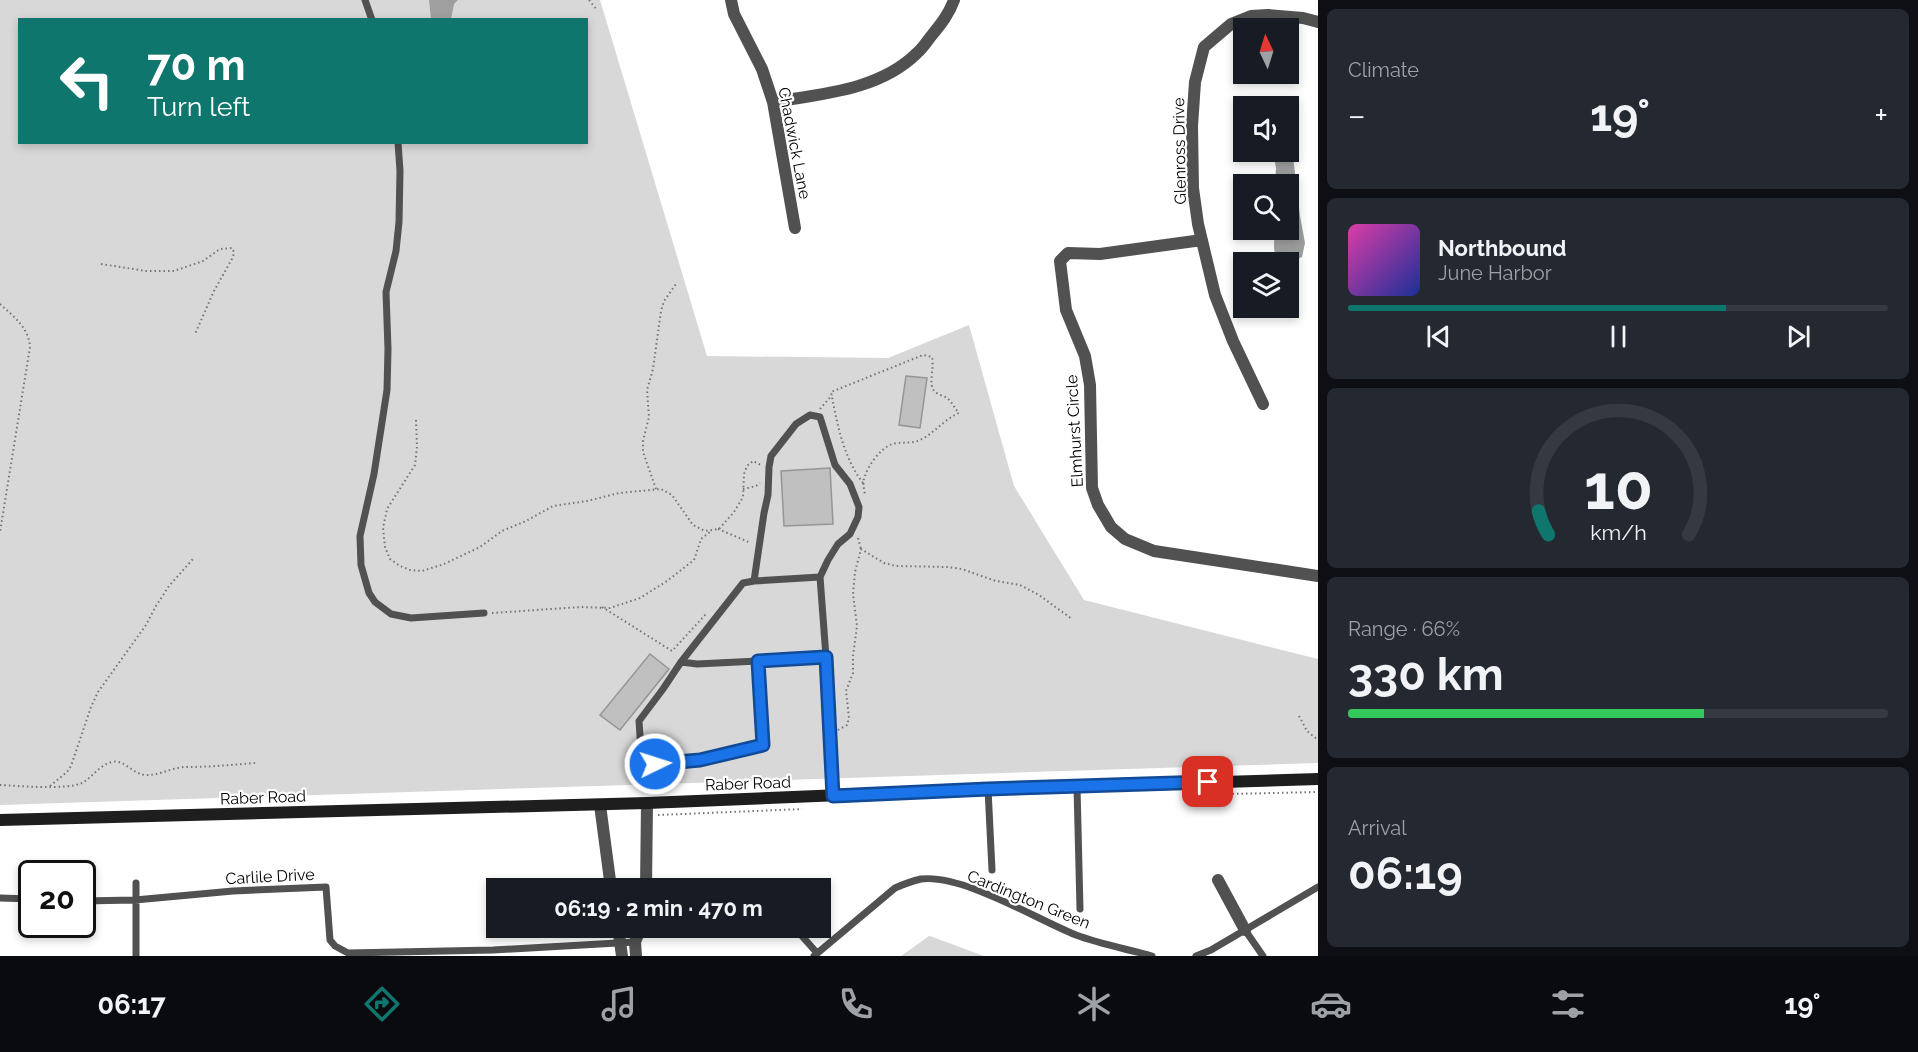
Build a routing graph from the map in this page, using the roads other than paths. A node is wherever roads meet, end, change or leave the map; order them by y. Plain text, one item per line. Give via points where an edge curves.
1 (365, 0) edge
2 (731, 0) edge
3 (954, 0) edge
4 (371, 18) edge
5 (1318, 22) edge
6 (773, 102) junction
7 (398, 144) edge
8 (795, 228) dead end
9 (1202, 240) junction
10 (1263, 404) dead end
11 (1318, 576) edge
12 (820, 577) junction
13 (754, 581) junction
14 (484, 614) road end
15 (826, 657) junction
16 (758, 661) junction
17 (681, 662) junction
18 (1318, 779) edge
19 (1077, 787) junction
20 (988, 789) junction
21 (833, 796) junction
22 (647, 803) junction
23 (600, 805) junction
24 (0, 820) edge
25 (992, 870) dead end
26 (611, 878) edge
27 (646, 878) edge
28 (1218, 880) dead end
29 (136, 883) dead end
30 (1318, 887) edge
31 (0, 898) edge
32 (18, 899) edge
33 (135, 900) junction
34 (96, 901) edge
35 (1080, 909) dead end
36 (1245, 930) junction
37 (619, 938) edge
38 (637, 938) edge
39 (803, 938) edge
40 (620, 942) junction
41 (635, 942) junction
42 (815, 954) edge
43 (136, 956) edge
44 (622, 956) edge
45 (636, 956) edge
46 (1152, 956) edge
47 (1196, 956) edge
48 (1263, 956) edge

1 - 4 lane
2 - 6 street, Chadwick Lane
3 - 6 street via 950,12 917,54 895,70 844,90
5 - 9 street, Glenross Drive via 1251,16 1231,24 1204,46 1195,82 1192,126 1193,188
6 - 8 street, Chadwick Lane
7 - 14 lane via 399,222 386,292 387,390 360,536 361,565 369,593 391,614 411,618
9 - 10 street, Glenross Drive via 1215,295
9 - 11 street, Elmhurst Circle via 1100,254 1068,253 1060,261 1066,309 1085,356 1092,488 1111,527 1125,539 1154,551
12 - 13 lane
12 - 13 lane via 833,552 850,534 859,507 850,484 835,465 820,417 810,415 796,424 771,456
12 - 15 lane
13 - 17 lane via 743,583
15 - 16 lane
15 - 21 lane
16 - 17 lane
16 - 17 lane via 763,745 700,760 642,765 639,721
18 - 19 street, Raber Road
19 - 20 street, Raber Road
19 - 35 lane
20 - 21 street, Raber Road
20 - 25 lane
21 - 22 street, Raber Road
22 - 23 street, Raber Road
22 - 27 street
23 - 24 street, Raber Road
23 - 26 street
28 - 36 street
29 - 33 lane
30 - 36 lane
31 - 32 lane
33 - 34 lane, Carlile Drive
33 - 40 lane, Carlile Drive via 326,887 328,932 335,946 348,953
33 - 43 lane
36 - 47 lane
36 - 48 lane
37 - 40 street
38 - 41 street
39 - 42 lane
40 - 41 lane
40 - 44 street
41 - 45 street
42 - 46 lane, Cardington Green via 896,888 935,879 1014,905 1076,934

